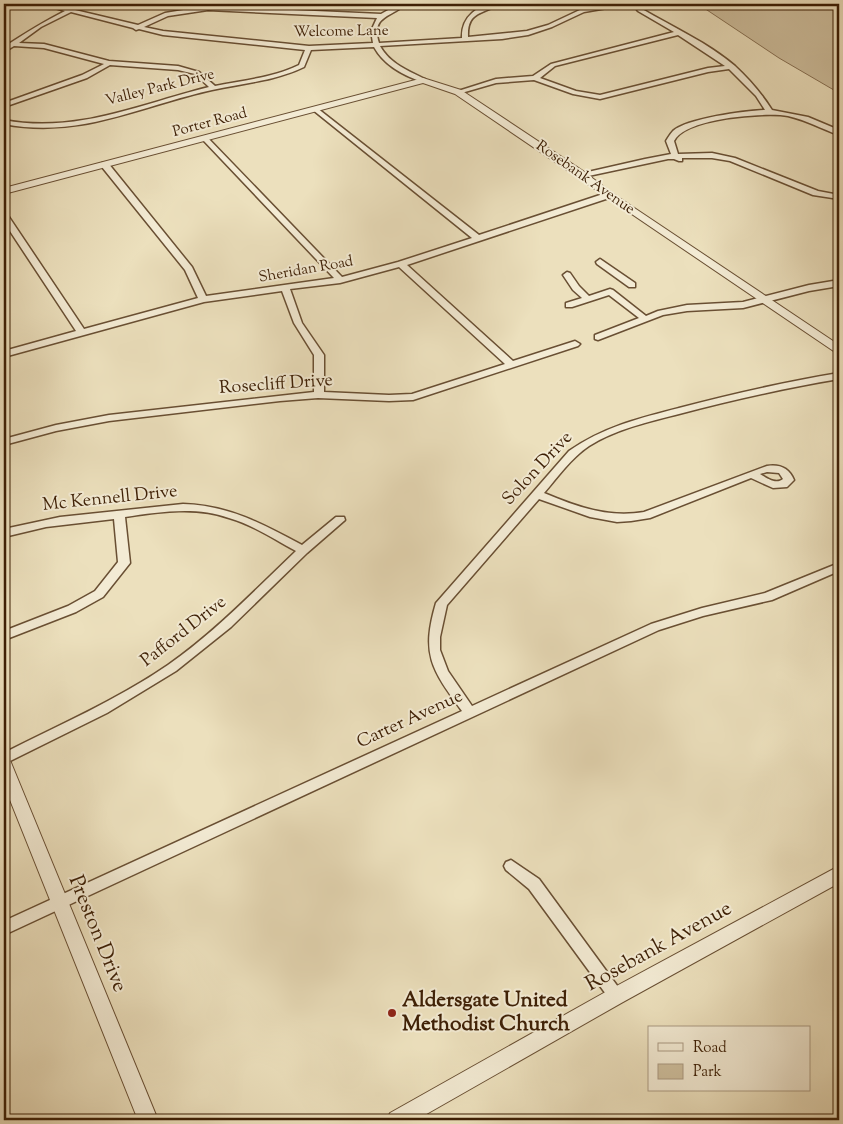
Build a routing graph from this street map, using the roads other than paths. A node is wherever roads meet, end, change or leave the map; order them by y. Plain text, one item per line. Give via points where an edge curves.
1 (45, 4) edge
2 (403, 4) edge
3 (496, 4) edge
4 (637, 4) edge
5 (73, 10) junction
6 (383, 16) junction
7 (136, 28) junction
8 (678, 33) junction
9 (466, 38) junction
10 (12, 44) junction
11 (377, 45) junction
12 (309, 48) junction
13 (4, 50) edge
14 (109, 63) junction
15 (732, 66) junction
16 (535, 78) junction
17 (423, 80) junction
18 (214, 88) junction
19 (458, 92) junction
20 (4, 105) edge
21 (315, 109) junction
22 (770, 112) junction
23 (4, 122) edge
24 (839, 133) edge
25 (206, 138) junction
26 (677, 157) junction
27 (105, 165) junction
28 (586, 179) junction
29 (4, 191) edge
30 (609, 195) junction
31 (839, 197) edge
32 (4, 216) edge
33 (479, 238) junction
34 (600, 262) dead end
35 (401, 264) junction
36 (567, 275) dead end
37 (340, 280) junction
38 (839, 283) edge
39 (286, 289) junction
40 (610, 292) junction
41 (203, 299) junction
42 (588, 299) junction
43 (765, 299) junction
44 (569, 305) dead end
45 (644, 318) junction
46 (80, 332) junction
47 (598, 337) dead end
48 (575, 344) dead end
49 (839, 350) edge
50 (4, 354) edge
51 (511, 364) junction
52 (839, 376) edge
53 (319, 395) junction
54 (4, 442) edge
55 (751, 474) dead end
56 (537, 494) junction
57 (119, 514) junction
58 (340, 520) dead end
59 (4, 533) edge
60 (303, 550) junction
61 (839, 567) edge
62 (4, 636) edge
63 (470, 712) junction
64 (4, 759) edge
65 (4, 764) edge
66 (511, 866) dead end
67 (839, 874) edge
68 (59, 903) junction
69 (4, 928) edge
70 (616, 996) junction
71 (148, 1120) edge
72 (397, 1120) edge

1 - 5 street, Welcome Lane
2 - 6 street
3 - 9 street via 468,18 464,28
4 - 8 street via 640,10
4 - 9 street, Welcome Lane via 582,12 528,33
5 - 7 street, Welcome Lane
5 - 10 street via 39,26
6 - 7 street via 208,8 167,14
6 - 11 street via 374,30
7 - 12 street, Welcome Lane
8 - 15 street
8 - 16 street via 553,65
9 - 11 street, Welcome Lane
10 - 13 street
10 - 14 street via 44,46
11 - 12 street, Welcome Lane
11 - 17 street, Rosebank Avenue via 384,57
12 - 18 street, Valley Park Drive via 302,66 284,76
14 - 18 street via 178,68 197,73
14 - 20 street via 93,74
15 - 16 street via 600,97 575,93
15 - 22 street via 762,98
16 - 19 street via 496,82
17 - 19 street, Rosebank Avenue
17 - 21 street, Porter Road
18 - 23 street, Valley Park Drive via 73,125 46,128 14,126
19 - 28 street, Rosebank Avenue
21 - 25 street, Porter Road
21 - 33 street
22 - 24 street via 818,122
22 - 26 street via 688,126 675,132 670,141
25 - 27 street, Porter Road
25 - 37 street
26 - 28 street
26 - 31 street via 750,168 816,193
27 - 29 street, Porter Road
27 - 41 street via 189,269
28 - 30 street, Rosebank Avenue
30 - 33 street, Sheridan Road
30 - 43 street, Rosebank Avenue
32 - 46 street
33 - 35 street, Sheridan Road
34 - 40 street via 632,285
35 - 37 street, Sheridan Road
35 - 51 street
36 - 42 street
37 - 39 street, Sheridan Road
38 - 43 street
39 - 41 street, Sheridan Road
39 - 53 street via 298,322 319,355
40 - 42 street
40 - 45 street
41 - 46 street, Sheridan Road
42 - 44 street
43 - 45 street via 743,305 678,310
43 - 49 street, Rosebank Avenue
45 - 47 street
46 - 50 street, Sheridan Road
48 - 51 street, Rosecliff Drive
51 - 53 street, Rosecliff Drive via 413,397
52 - 56 street, Solon Drive via 740,394 607,432 573,453
53 - 54 street, Rosecliff Drive via 110,418
55 - 56 street via 632,519 594,516
56 - 63 street, Solon Drive via 442,603 435,623 433,645 438,668
57 - 59 street, Mc Kennell Drive via 47,522
57 - 60 street, Mc Kennell Drive via 162,508 222,512 244,519
57 - 62 street via 124,563 98,594 72,609
58 - 60 street, Pafford Drive
60 - 64 street, Pafford Drive via 227,624 172,668 103,709
61 - 63 street, Carter Avenue via 768,597 655,627
63 - 68 street, Carter Avenue
65 - 68 street, Preston Drive
66 - 70 street via 534,884
67 - 70 street, Rosebank Avenue
68 - 69 street, Carter Avenue
68 - 71 street, Preston Drive
70 - 72 street, Rosebank Avenue

